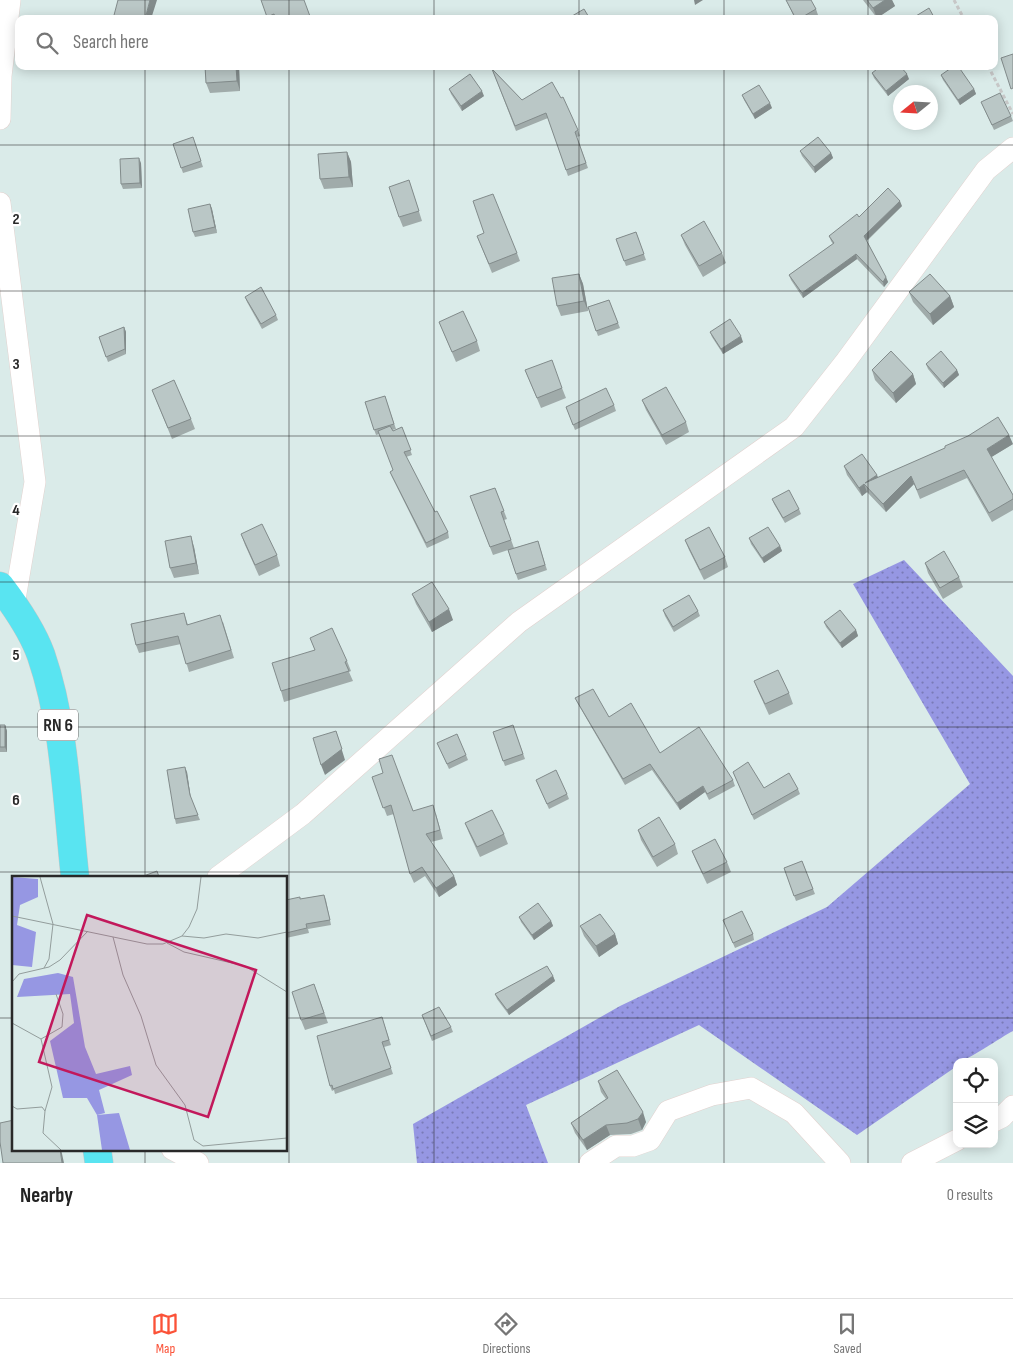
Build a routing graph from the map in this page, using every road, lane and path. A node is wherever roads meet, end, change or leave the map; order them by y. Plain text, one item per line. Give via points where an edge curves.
1 (10, 0) edge
2 (954, 0) edge
3 (962, 15) edge
4 (990, 70) edge
5 (1013, 114) edge
6 (0, 119) edge
7 (1013, 148) edge
8 (0, 203) edge
9 (7, 596) edge
10 (75, 876) edge
11 (219, 876) edge
12 (1013, 1106) edge
13 (998, 1119) edge
14 (953, 1142) edge
15 (97, 1150) edge
16 (174, 1150) edge
17 (99, 1163) edge
18 (198, 1163) edge
19 (590, 1163) edge
20 (840, 1163) edge
21 (912, 1163) edge

1 - 6 street via 1,76
2 - 3 path
4 - 5 path
7 - 11 street via 986,170 794,427 519,622 303,814
8 - 9 street via 35,482
9 - 10 main road, RN 6 via 41,654 52,699
12 - 13 street
14 - 21 street
15 - 17 main road
16 - 18 street
19 - 20 street via 616,1146 633,1146 650,1140 668,1111 712,1095 751,1088 794,1113

